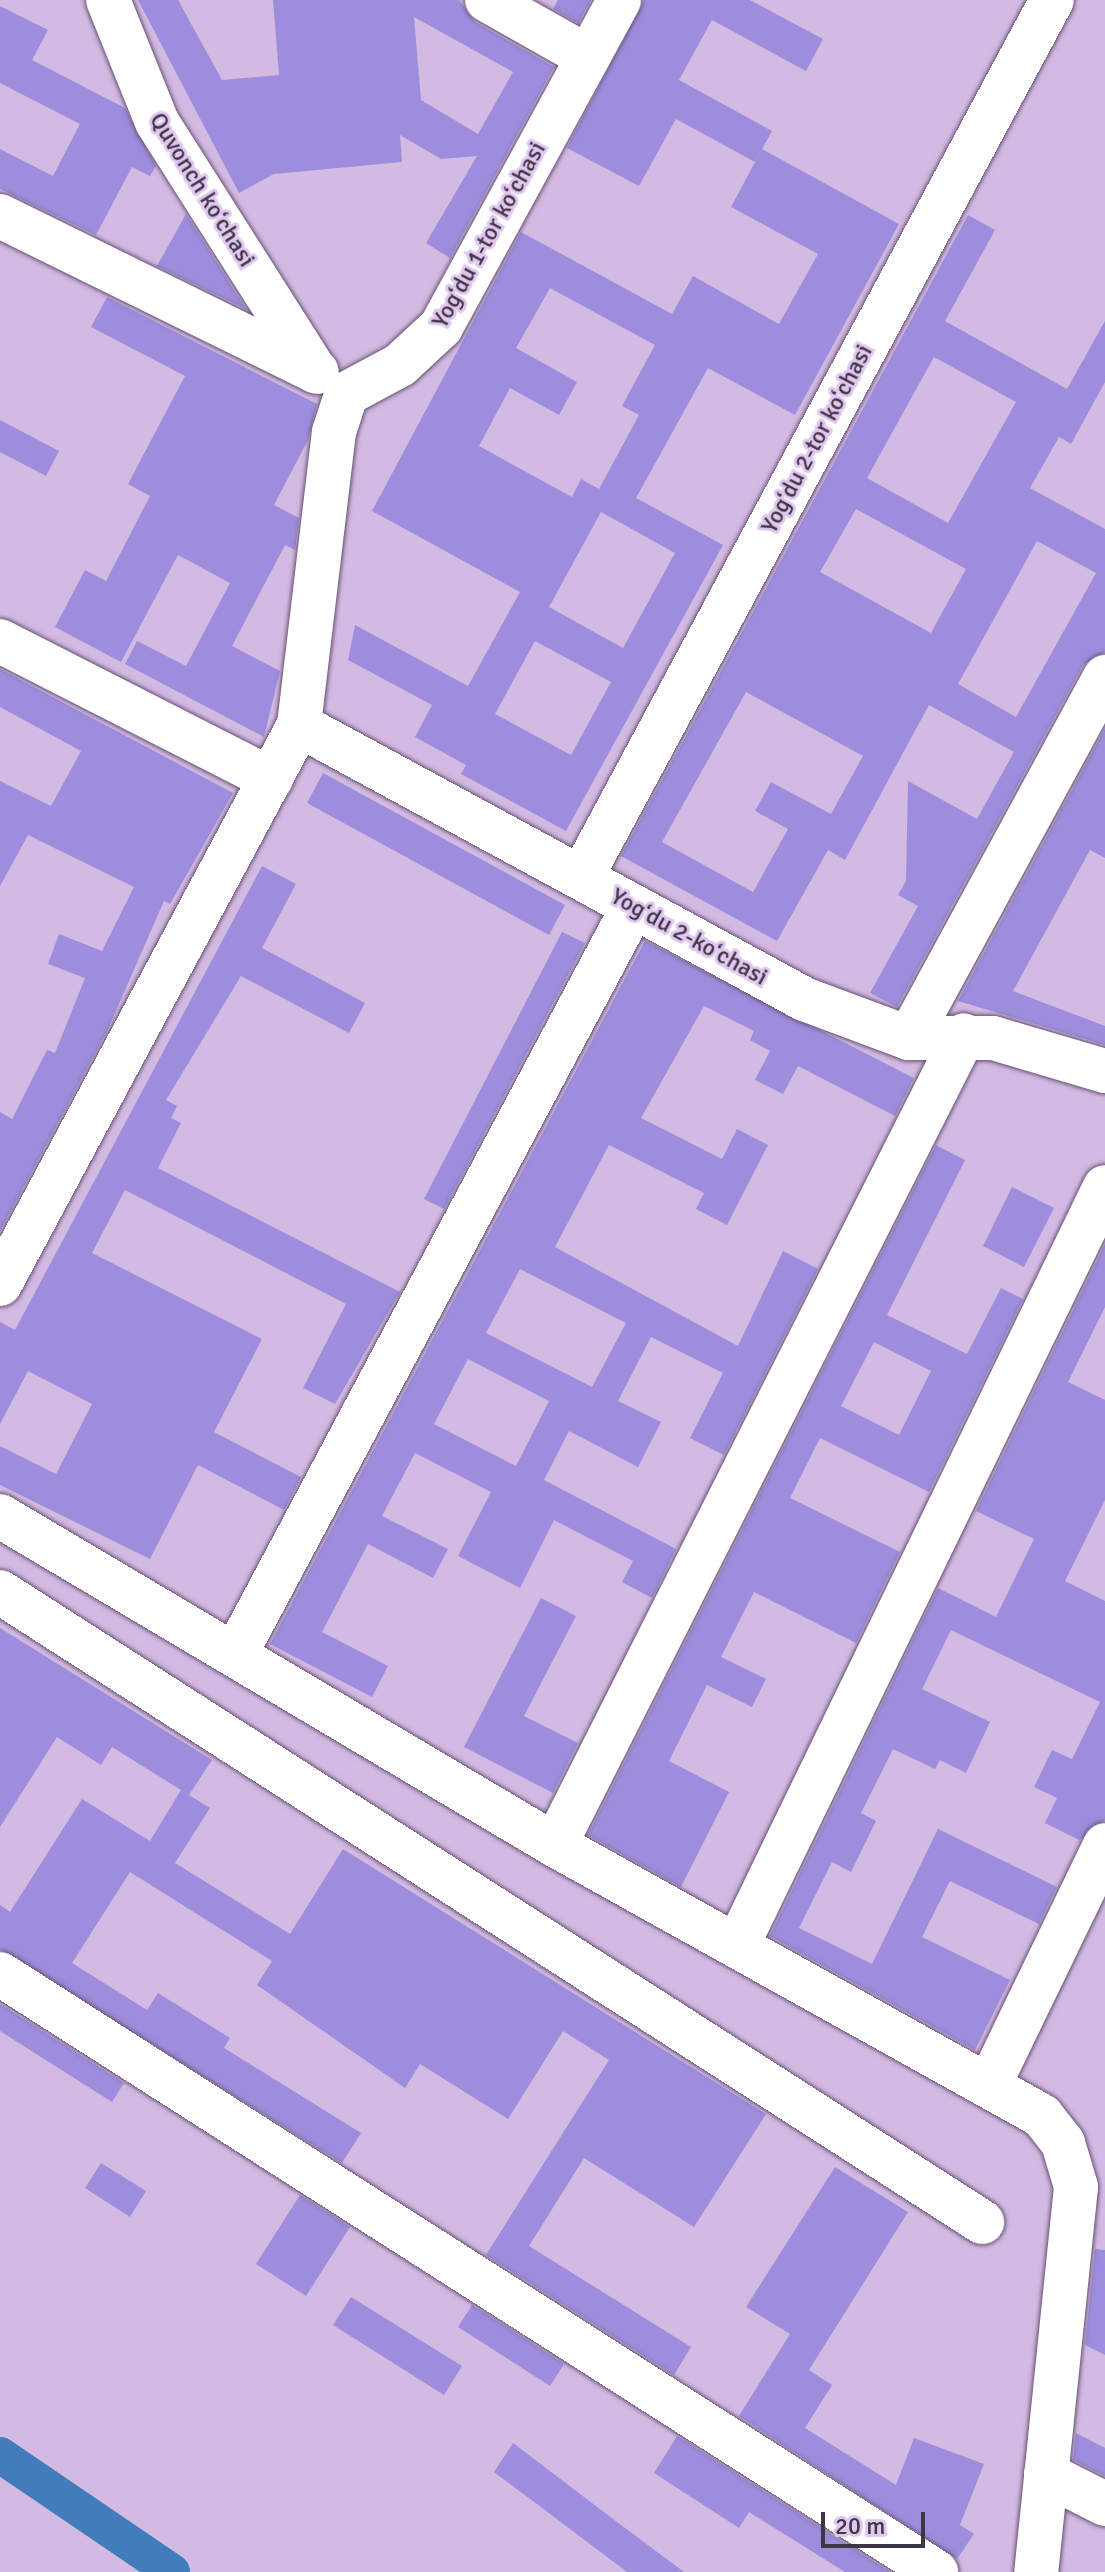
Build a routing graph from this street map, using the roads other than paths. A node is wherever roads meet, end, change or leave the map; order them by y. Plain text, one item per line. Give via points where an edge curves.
1 (108, 0) edge
2 (487, 0) edge
3 (619, 0) edge
4 (1052, 0) edge
5 (588, 57) junction
6 (0, 216) edge
7 (331, 382) junction
8 (0, 641) edge
9 (1105, 677) edge
10 (299, 725) junction
11 (271, 779) junction
12 (581, 878) junction
13 (633, 907) junction
14 (964, 1035) junction
15 (909, 1038) junction
16 (1105, 1071) edge
17 (1105, 1187) edge
18 (0, 1284) edge
19 (0, 1516) edge
20 (0, 1592) edge
21 (235, 1655) junction
22 (555, 1845) junction
23 (1105, 1845) edge
24 (738, 1944) junction
25 (0, 1974) edge
26 (991, 2081) junction
27 (1063, 2143) junction
28 (1105, 2164) edge
29 (982, 2222) dead end
30 (1046, 2474) junction
31 (1105, 2504) edge
32 (936, 2572) edge
33 (1036, 2572) edge

1 - 7 street, Quvonch koʻchasi via 157,122
2 - 5 street
3 - 5 street, Yogʻdu 1-tor koʻchasi
4 - 12 street, Yogʻdu 2-tor koʻchasi
5 - 7 street, Yogʻdu 1-tor koʻchasi via 441,327 400,365
6 - 7 street
7 - 10 street via 334,432
8 - 11 street
9 - 15 street
10 - 11 street
10 - 12 street, Yogʻdu 2-koʻchasi
11 - 18 street
12 - 13 street, Yogʻdu 2-koʻchasi
13 - 15 street, Yogʻdu 2-koʻchasi via 804,999
13 - 21 street
14 - 15 street, Yogʻdu 2-koʻchasi
14 - 16 street, Yogʻdu 2-koʻchasi
14 - 22 street
17 - 24 street
19 - 21 street
20 - 29 street
21 - 22 street
22 - 24 street
23 - 26 street
24 - 26 street
25 - 32 street
26 - 27 street via 1042,2116
27 - 28 street
27 - 30 street via 1076,2187
30 - 31 street
30 - 33 street

